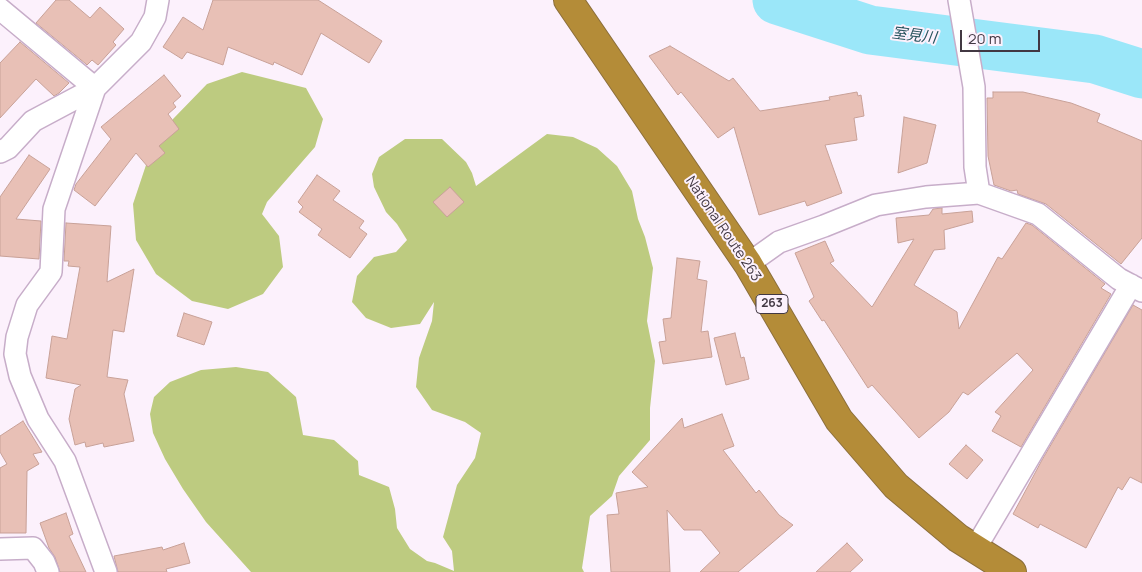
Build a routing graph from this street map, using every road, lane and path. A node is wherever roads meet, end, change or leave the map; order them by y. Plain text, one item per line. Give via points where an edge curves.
1 (158, 0) edge
2 (568, 0) edge
3 (959, 0) edge
4 (0, 9) edge
5 (95, 88) junction
6 (0, 152) edge
7 (979, 194) junction
8 (748, 264) junction
9 (1136, 288) edge
10 (0, 549) edge
11 (976, 549) junction
12 (48, 572) edge
13 (106, 572) edge
14 (1012, 572) edge

1 - 5 street via 155,17 141,42
2 - 8 highway, National Route 263 / 263
3 - 7 street via 974,87
4 - 5 street
5 - 6 street via 33,121 8,148
5 - 13 street via 54,209 51,272 28,305 15,354 20,376 38,419 65,461
7 - 8 street via 926,197 876,205 779,242
7 - 9 street via 1038,214 1119,279
8 - 11 highway, National Route 263 / 263 via 839,420 896,486
9 - 11 street
10 - 12 street via 33,548
11 - 14 highway, National Route 263 / 263

